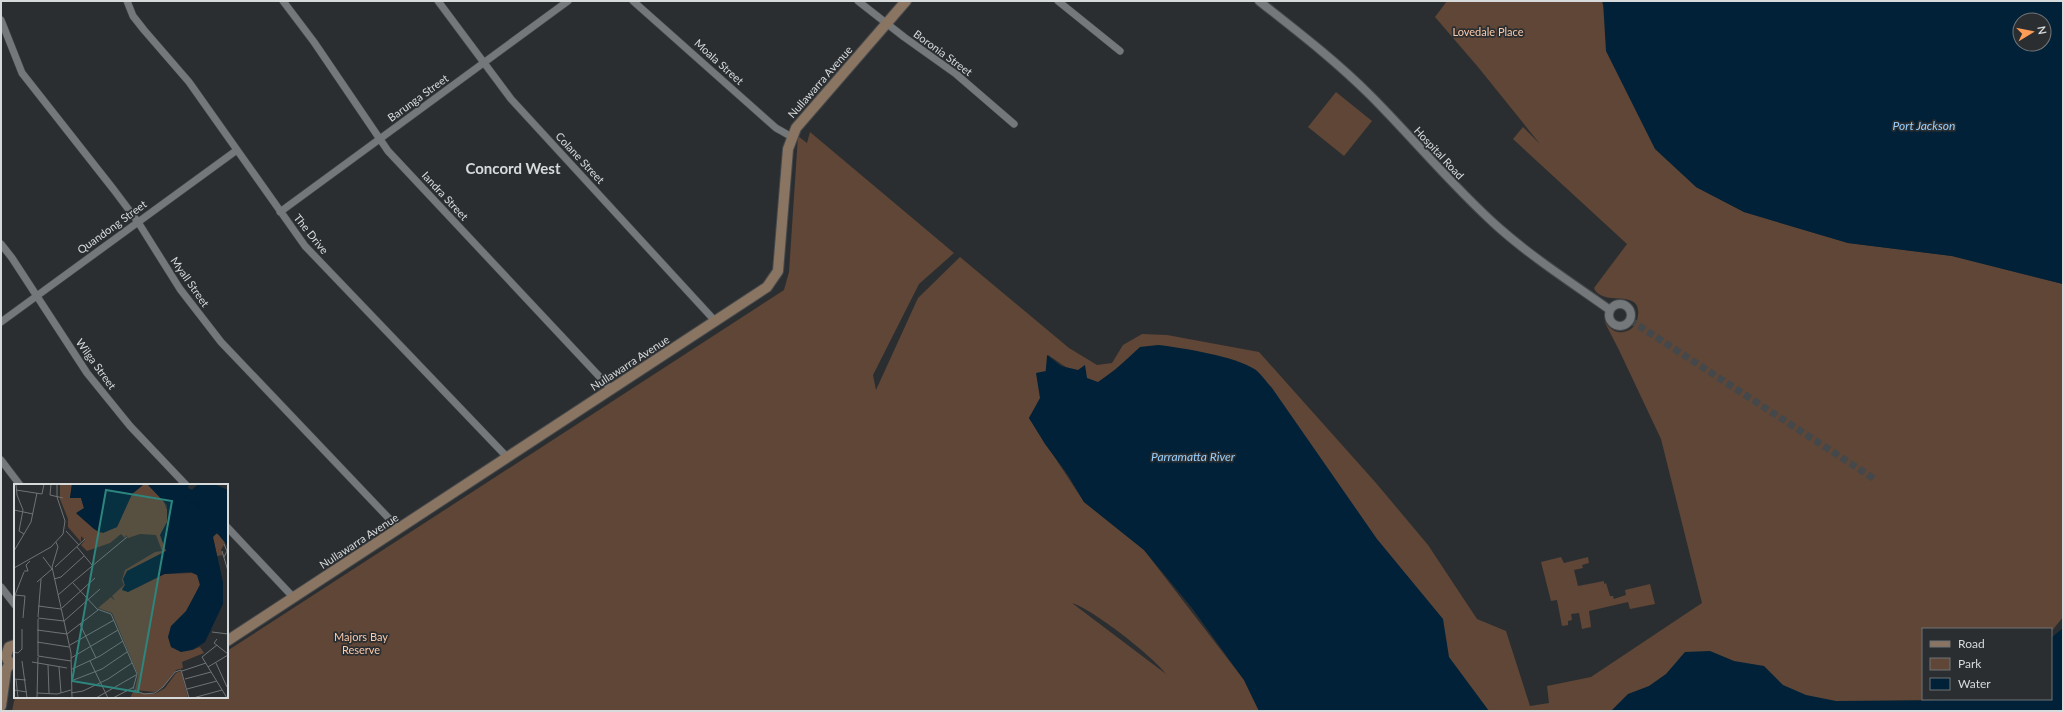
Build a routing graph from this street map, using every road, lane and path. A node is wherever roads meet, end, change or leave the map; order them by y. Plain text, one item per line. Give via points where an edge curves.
1 (127, 1) edge
2 (283, 1) edge
3 (438, 1) edge
4 (568, 1) edge
5 (633, 1) edge
6 (858, 1) edge
7 (906, 1) edge
8 (1058, 1) edge
9 (1258, 1) edge
10 (1, 20) edge
11 (887, 24) junction
12 (1120, 51) dead end
13 (484, 64) junction
14 (1014, 124) dead end
15 (792, 138) junction
16 (380, 139) junction
17 (237, 150) junction
18 (280, 212) junction
19 (138, 222) junction
20 (1, 244) edge
21 (36, 296) junction
22 (1610, 310) dead end
23 (1, 322) edge
24 (716, 322) junction
25 (612, 390) junction
26 (507, 457) junction
27 (1, 460) edge
28 (19, 484) edge
29 (185, 484) edge
30 (228, 529) edge
31 (399, 529) junction
32 (1, 587) edge
33 (294, 598) junction
34 (14, 604) edge
35 (228, 640) edge
36 (8, 647) edge
37 (12, 664) edge
38 (1, 706) edge

1 - 17 street, The Drive via 133,16 189,82
2 - 16 street, Iandra Street
3 - 13 street, Colane Street
4 - 13 street, Barunga Street
5 - 15 street, Moala Street via 776,128
6 - 11 street, Boronia Street
7 - 11 main road, Nullawarra Avenue
8 - 12 street
9 - 22 street, Hospital Road via 1348,74 1385,110 1457,189 1504,232 1538,260
10 - 19 street, Myall Street via 22,74
11 - 14 street, Boronia Street via 956,74
11 - 15 main road, Nullawarra Avenue via 806,116
13 - 16 street, Barunga Street
13 - 24 street, Colane Street via 511,99
15 - 24 main road, Nullawarra Avenue via 788,149 778,271 767,287
16 - 18 street, Barunga Street
16 - 25 street, Iandra Street via 388,151
17 - 18 street, The Drive
17 - 19 street, Quandong Street
18 - 26 street, The Drive via 305,246
19 - 21 street, Quandong Street
19 - 31 street, Myall Street via 180,289 221,342
20 - 21 street, Wilga Street
21 - 23 street, Quandong Street
21 - 29 street, Wilga Street via 87,373 130,426
24 - 25 main road, Nullawarra Avenue
25 - 26 main road, Nullawarra Avenue
26 - 31 main road, Nullawarra Avenue
27 - 28 street
30 - 33 street
31 - 33 main road, Nullawarra Avenue
32 - 34 street
33 - 35 main road, Nullawarra Avenue
36 - 37 main road via 6,658
37 - 38 main road via 6,670

